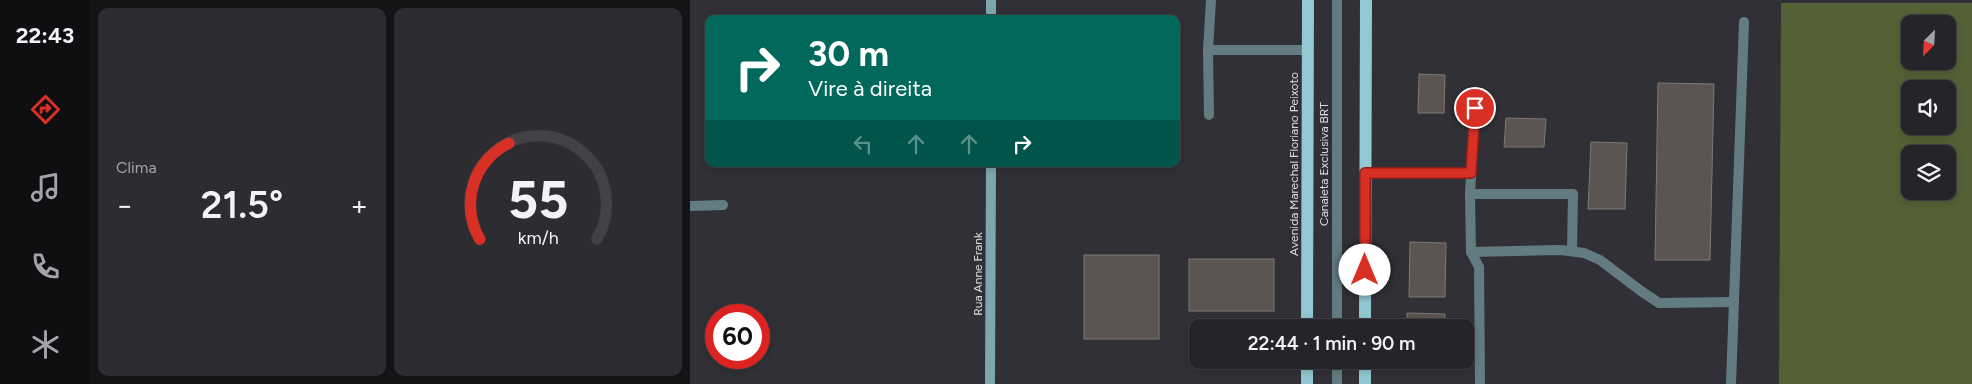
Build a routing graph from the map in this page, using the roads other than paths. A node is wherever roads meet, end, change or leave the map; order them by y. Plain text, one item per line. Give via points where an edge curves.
1 (991, 0) edge
2 (1210, 0) edge
3 (1308, 0) edge
4 (1337, 0) edge
5 (1366, 0) edge
6 (991, 15) edge
7 (1744, 22) dead end
8 (1208, 50) junction
9 (1308, 50) junction
10 (1475, 108) dead end
11 (1209, 115) dead end
12 (991, 167) edge
13 (1365, 173) junction
14 (1471, 173) junction
15 (1470, 194) junction
16 (723, 205) dead end
17 (690, 206) edge
18 (1572, 251) junction
19 (1471, 252) junction
20 (1734, 302) junction
21 (1307, 319) edge
22 (1337, 319) edge
23 (1365, 319) edge
24 (1307, 369) edge
25 (1337, 369) edge
26 (1365, 369) edge
27 (990, 384) edge
28 (1307, 384) edge
29 (1337, 384) edge
30 (1365, 384) edge
31 (1480, 384) edge
32 (1731, 384) edge

1 - 6 main road
2 - 8 lane
3 - 9 main road, Avenida Marechal Floriano Peixoto
4 - 22 lane, Canaleta Exclusiva BRT
5 - 13 main road
7 - 20 lane
8 - 9 lane
8 - 11 lane
9 - 21 main road, Avenida Marechal Floriano Peixoto
10 - 14 lane
12 - 27 main road, Rua Anne Frank
13 - 14 lane
13 - 23 main road
14 - 15 lane
15 - 18 lane via 1573,194
15 - 19 lane
16 - 17 lane
18 - 19 lane
18 - 20 lane via 1600,260 1659,303
19 - 31 lane via 1478,268
20 - 32 lane
24 - 28 main road
25 - 29 lane
26 - 30 main road

